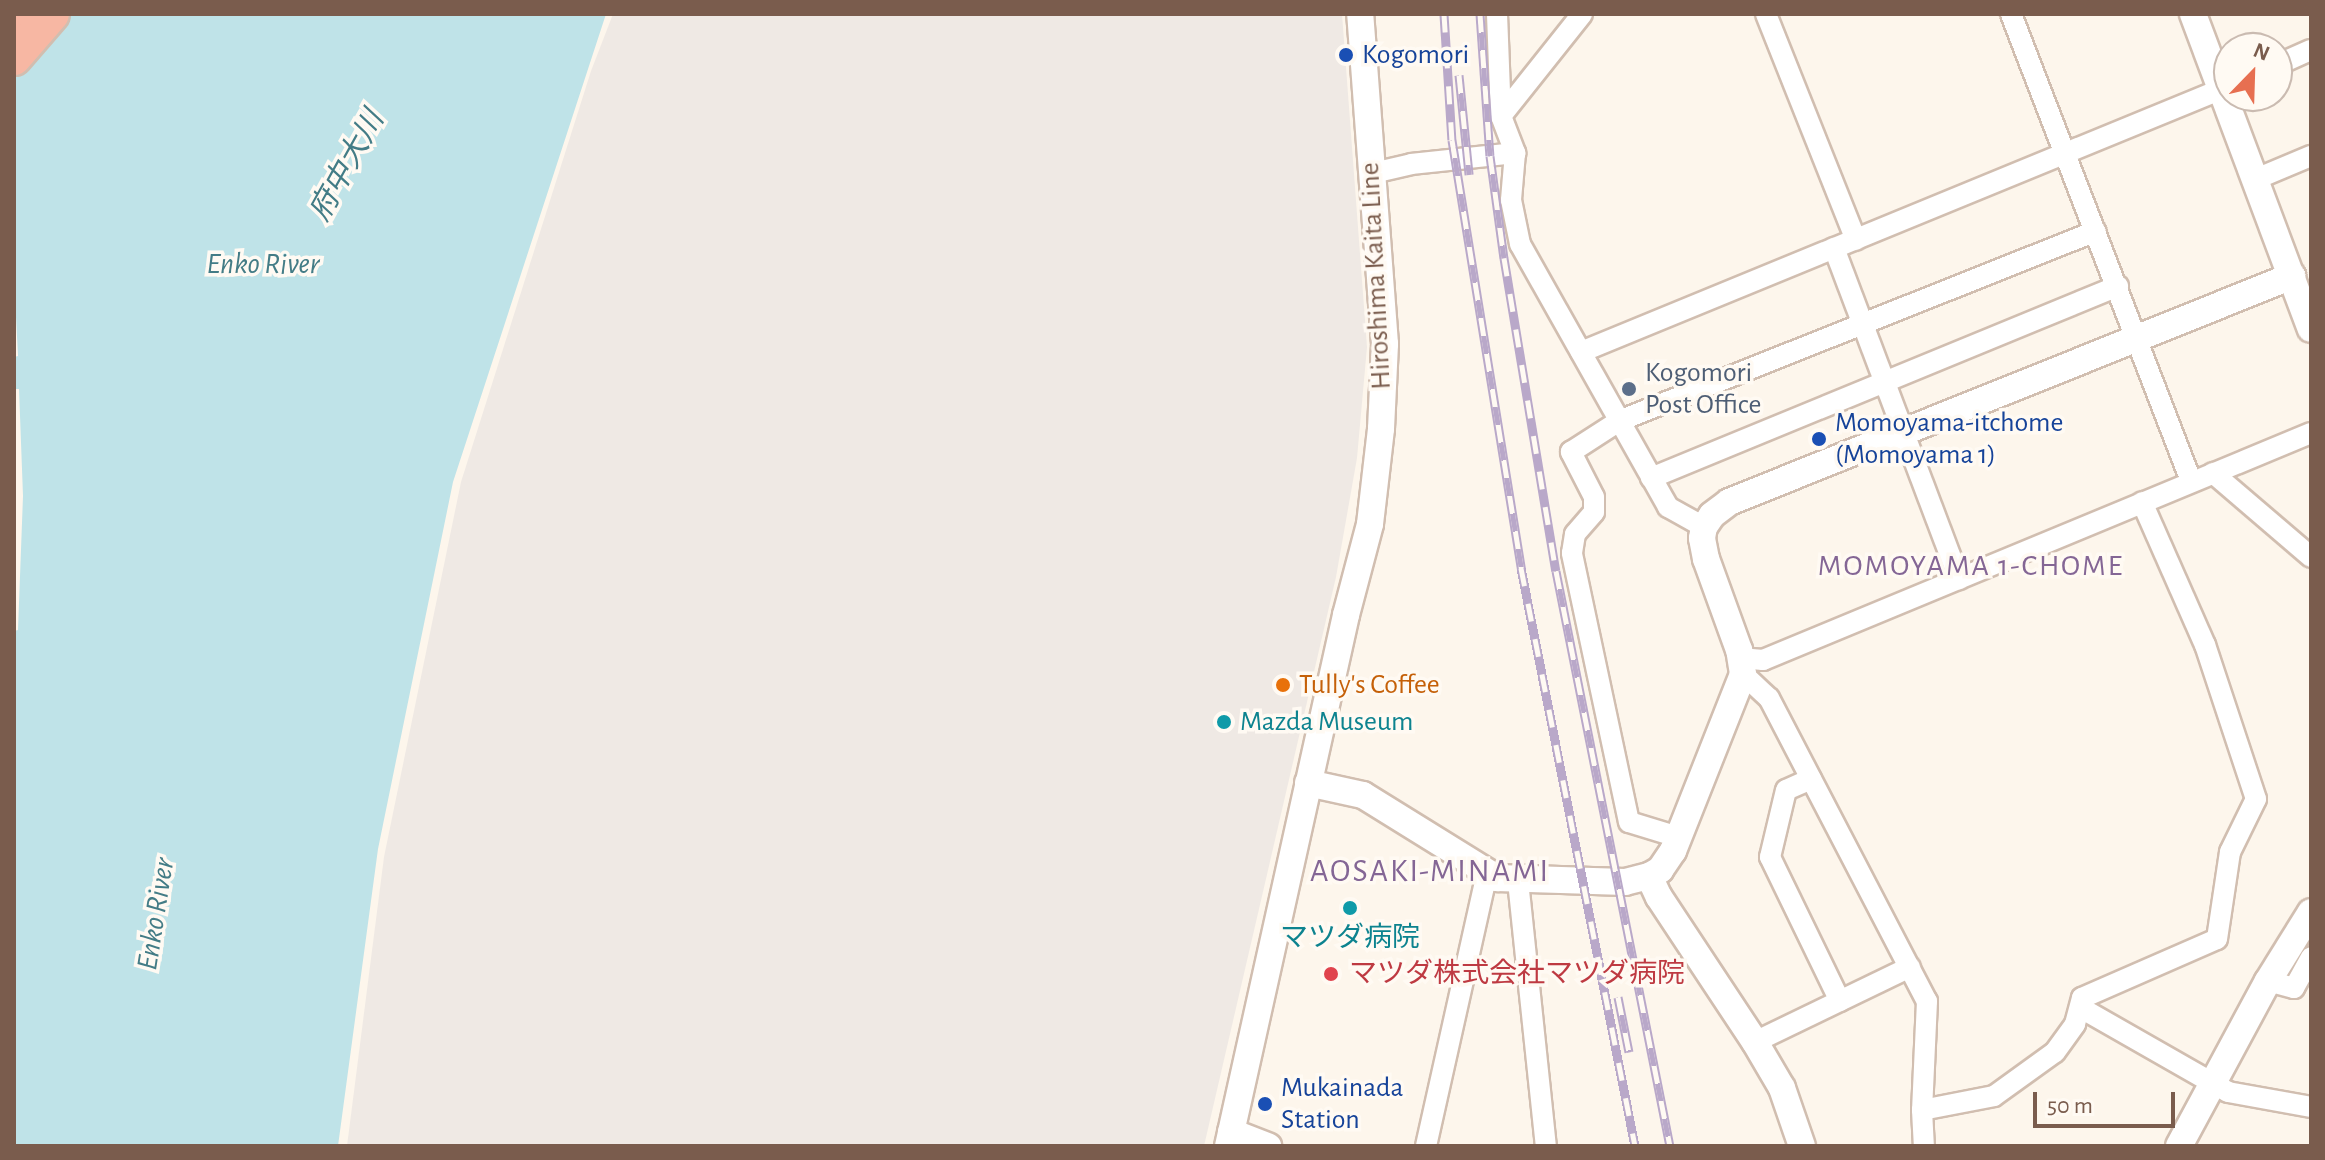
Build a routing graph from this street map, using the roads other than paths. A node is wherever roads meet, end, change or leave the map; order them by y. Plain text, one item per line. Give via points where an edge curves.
1 (20, 14) edge
2 (52, 14) edge
3 (1360, 14) edge
4 (1497, 14) edge
5 (1582, 14) edge
6 (1766, 14) edge
7 (2011, 14) edge
8 (2193, 14) edge
9 (14, 26) edge
10 (14, 58) edge
11 (2213, 60) edge
12 (2213, 92) edge
13 (2233, 112) edge
14 (1501, 116) junction
15 (1515, 153) junction
16 (2066, 154) junction
17 (2311, 156) edge
18 (1373, 173) junction
19 (2256, 179) junction
20 (2096, 231) junction
21 (1856, 240) junction
22 (1834, 248) junction
23 (2292, 276) junction
24 (2118, 286) junction
25 (1864, 323) junction
26 (2311, 329) edge
27 (2138, 338) junction
28 (1581, 352) junction
29 (1885, 382) junction
30 (1619, 421) junction
31 (1903, 433) junction
32 (2311, 433) edge
33 (2213, 473) junction
34 (1651, 478) junction
35 (2191, 481) junction
36 (2142, 502) junction
37 (1704, 527) junction
38 (2311, 557) edge
39 (1959, 579) junction
40 (1742, 666) junction
41 (1811, 779) junction
42 (1308, 783) junction
43 (1678, 837) junction
44 (1487, 873) junction
45 (1649, 876) junction
46 (1518, 881) junction
47 (2311, 912) edge
48 (2311, 957) edge
49 (1910, 967) junction
50 (2268, 981) junction
51 (1840, 1001) junction
52 (2081, 1008) junction
53 (1755, 1042) junction
54 (2212, 1084) junction
55 (2311, 1107) edge
56 (1922, 1110) junction
57 (1229, 1139) edge
58 (1268, 1146) edge
59 (1426, 1146) edge
60 (1546, 1146) edge
61 (1802, 1146) edge
62 (1924, 1146) edge
63 (2179, 1146) edge

1 - 9 highway
2 - 10 highway
3 - 18 street, Hiroshima Kaita Line
4 - 14 street
5 - 14 street
6 - 21 street
7 - 16 street
8 - 11 street
12 - 16 street
13 - 19 street
14 - 15 street
15 - 18 street
15 - 28 street via 1511,200 1516,232
16 - 20 street
16 - 21 street
17 - 19 street
18 - 42 street, Hiroshima Kaita Line via 1385,344 1381,429 1370,524
19 - 23 street
20 - 24 street
20 - 25 street
21 - 22 street
22 - 25 street
22 - 28 street
23 - 26 street
23 - 27 street
24 - 27 street
24 - 29 street
25 - 29 street
25 - 30 street
27 - 31 street
27 - 35 street
28 - 30 street
29 - 31 street
29 - 34 street
30 - 34 street
30 - 43 street via 1571,452 1595,504 1590,519 1575,534 1572,553 1629,822
31 - 37 street via 1729,502
31 - 39 street
32 - 33 street
33 - 35 street
33 - 38 street
34 - 37 street via 1668,507
35 - 36 street
36 - 39 street
36 - 52 street via 2205,645 2256,799 2230,852 2217,939 2082,998
37 - 40 street via 1706,559
39 - 40 street
40 - 41 street via 1769,698
40 - 43 street
41 - 49 street
41 - 51 street via 1786,790 1770,857
42 - 44 street via 1363,795
42 - 57 street, Hiroshima Kaita Line
43 - 45 street via 1667,862
44 - 46 street
44 - 59 street
45 - 46 street via 1625,882
45 - 53 street
46 - 60 street
47 - 50 street
48 - 50 street via 2294,988
49 - 51 street
49 - 56 street via 1927,1001
50 - 54 street
51 - 53 street
52 - 54 street
52 - 56 street via 2055,1052 1994,1096
53 - 61 street via 1782,1088
54 - 55 street via 2228,1092
54 - 63 street
56 - 62 street
57 - 58 street

